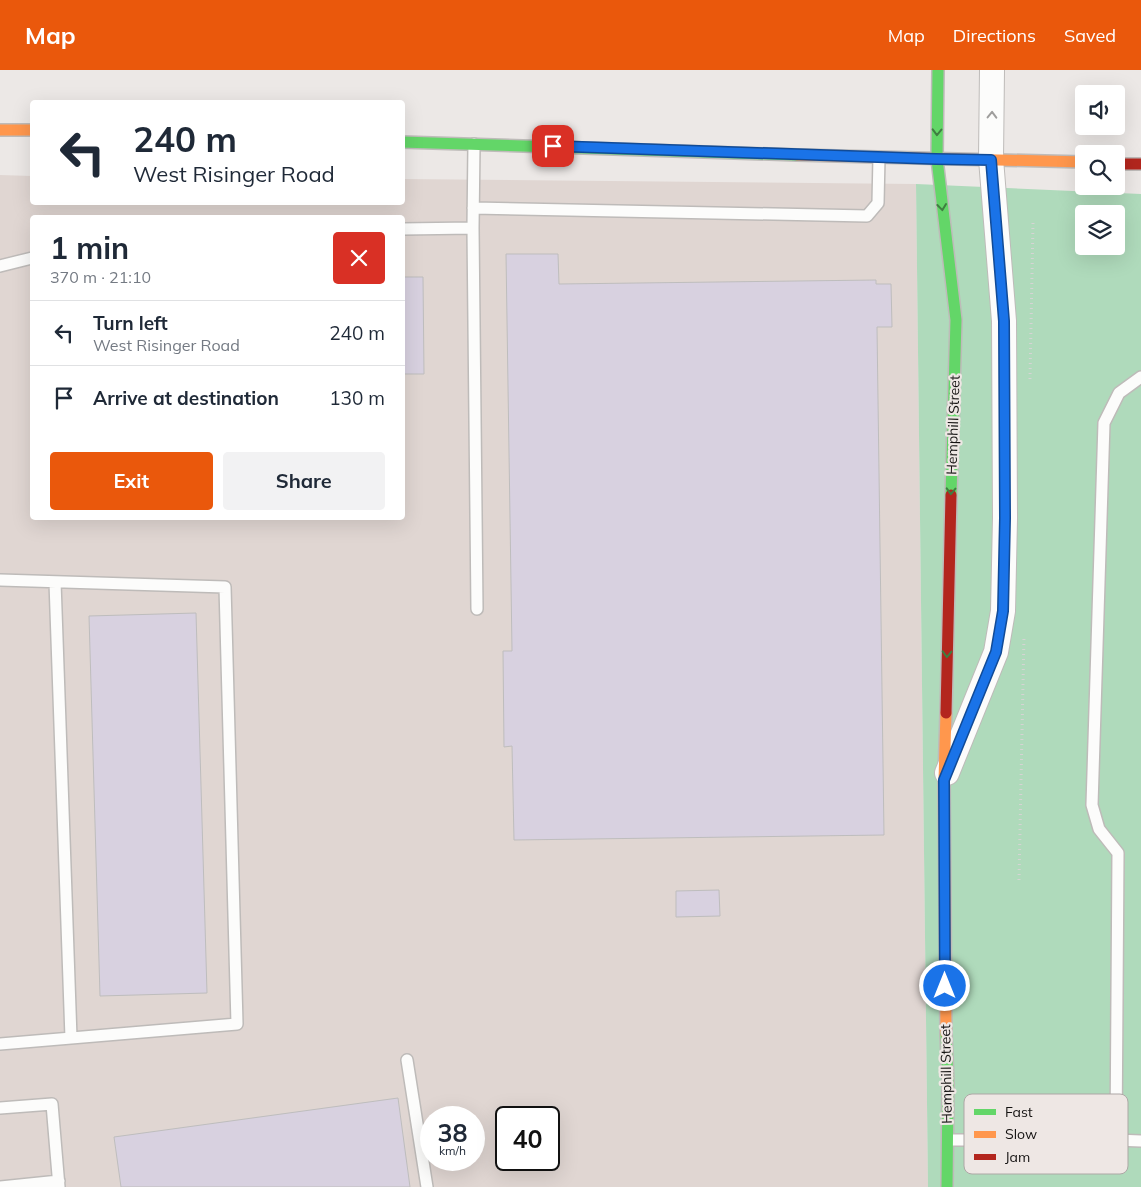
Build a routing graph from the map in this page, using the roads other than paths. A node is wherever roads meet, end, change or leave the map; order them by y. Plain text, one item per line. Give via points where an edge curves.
1 (938, 70) edge
2 (992, 70) edge
3 (0, 130) edge
4 (30, 130) edge
5 (405, 142) edge
6 (474, 144) junction
7 (879, 157) junction
8 (936, 159) junction
9 (991, 160) junction
10 (1075, 162) edge
11 (1125, 164) edge
12 (1141, 164) edge
13 (473, 208) junction
14 (473, 228) junction
15 (405, 229) edge
16 (30, 258) edge
17 (0, 266) edge
18 (1141, 377) edge
19 (0, 580) edge
20 (55, 582) junction
21 (476, 609) dead end
22 (944, 780) junction
23 (71, 1038) junction
24 (0, 1044) edge
25 (407, 1060) dead end
26 (1116, 1094) edge
27 (0, 1108) edge
28 (947, 1140) junction
29 (964, 1140) edge
30 (1128, 1140) edge
31 (1141, 1141) edge
32 (59, 1184) edge
33 (0, 1187) edge
34 (427, 1187) edge
35 (947, 1187) edge

1 -> 8 street, Hemphill Street
9 -> 2 street, Hemphill Street
3 - 4 street
5 - 6 street
6 - 7 street
6 - 13 lane
7 - 8 street
7 - 13 lane via 878,203 867,216
8 - 9 street
8 -> 22 street, Hemphill Street via 956,320
9 - 10 street
9 - 22 street, Hemphill Street via 1004,321 1003,611 996,652
11 - 12 street
13 - 14 lane
14 - 15 lane
14 - 21 lane
16 - 17 lane
18 - 26 lane via 1119,393 1104,423 1092,805 1099,829 1118,853
19 - 20 lane
20 - 23 lane
20 - 23 lane via 225,587 236,1024
22 - 28 street, Hemphill Street
23 - 24 lane
25 - 34 lane
27 - 32 lane via 52,1104
28 - 29 lane
28 - 35 street, Hemphill Street
30 - 31 lane
32 - 33 lane

